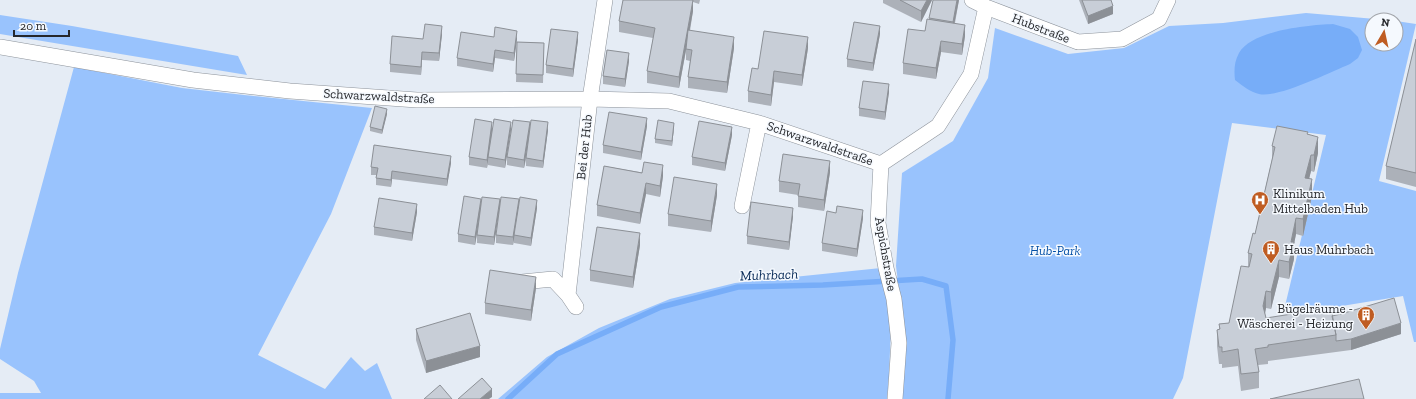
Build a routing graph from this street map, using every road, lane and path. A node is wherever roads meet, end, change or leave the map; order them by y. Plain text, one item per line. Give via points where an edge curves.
1 (605, 0) edge
2 (972, 0) edge
3 (1168, 0) edge
4 (986, 8) junction
5 (0, 47) edge
6 (590, 99) junction
7 (759, 123) junction
8 (881, 164) junction
9 (742, 206) dead end
10 (522, 282) edge
11 (895, 399) edge

1 - 6 street, Bei der Hub
2 - 4 street, Hubstraße
3 - 4 street, Hubstraße via 1158,19 1122,39 1078,42
4 - 8 street via 971,74 938,126
5 - 6 street, Schwarzwaldstraße via 193,80 290,91 417,100
6 - 7 street, Schwarzwaldstraße via 669,101
6 - 10 street, Bei der Hub via 572,301 553,279
7 - 8 street, Schwarzwaldstraße
7 - 9 street, Schwarzwaldstraße
8 - 11 street, Aspichstraße via 878,222 894,299 899,343

